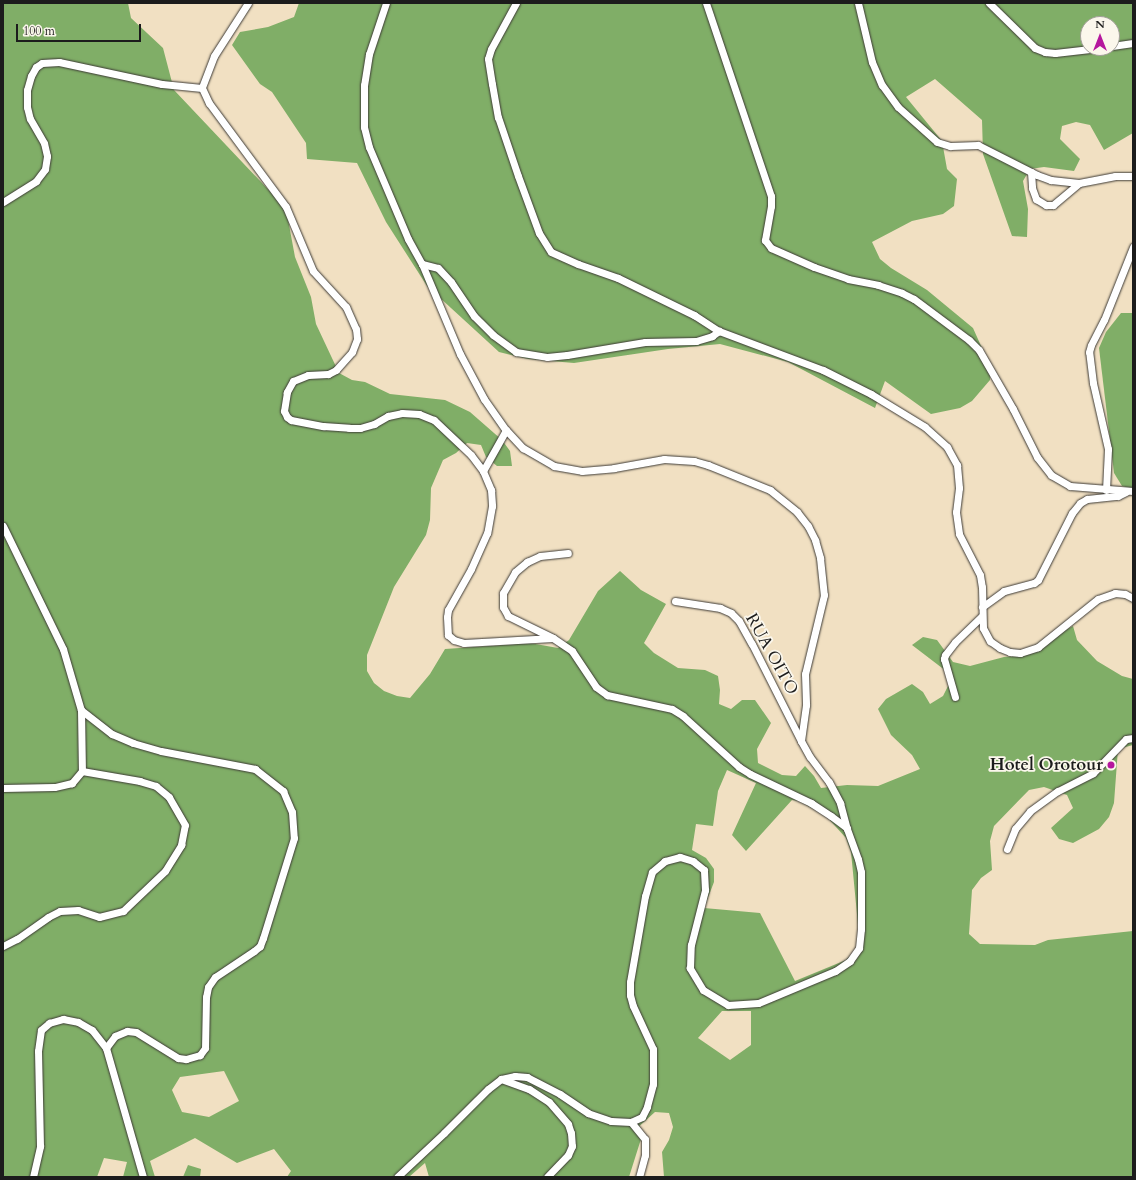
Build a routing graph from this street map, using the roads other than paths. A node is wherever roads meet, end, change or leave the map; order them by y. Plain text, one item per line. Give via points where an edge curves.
1 (248, 3) edge
2 (386, 3) edge
3 (516, 3) edge
4 (706, 3) edge
5 (858, 3) edge
6 (989, 3) edge
7 (1133, 43) edge
8 (1120, 45) edge
9 (1080, 51) edge
10 (202, 88) junction
11 (1031, 172) junction
12 (1133, 176) edge
13 (1079, 183) junction
14 (3, 202) edge
15 (1133, 248) edge
16 (422, 264) junction
17 (718, 331) junction
18 (506, 430) junction
19 (483, 471) junction
20 (1106, 490) junction
21 (1131, 491) edge
22 (3, 526) edge
23 (568, 553) dead end
24 (1133, 598) edge
25 (675, 601) dead end
26 (982, 606) junction
27 (982, 616) junction
28 (553, 638) junction
29 (955, 697) dead end
30 (81, 710) junction
31 (1133, 738) edge
32 (801, 740) junction
33 (82, 771) junction
34 (3, 788) edge
35 (847, 828) junction
36 (1007, 849) dead end
37 (3, 946) edge
38 (106, 1048) junction
39 (501, 1079) junction
40 (632, 1122) junction
41 (33, 1177) edge
42 (143, 1177) edge
43 (397, 1177) edge
44 (547, 1177) edge
45 (639, 1177) edge

1 - 10 street via 214,56
2 - 16 street via 365,79 362,105 364,127 369,147 408,239
3 - 17 street via 495,37 489,65 498,117 539,233 546,246 561,257 618,278 694,315
4 - 20 street via 770,196 771,206 765,240 771,248 848,279 902,293 969,340 983,356 1037,456 1051,475 1070,486
5 - 11 street via 872,62 882,85 898,107 941,144 972,144
6 - 9 street via 1035,48 1055,54
7 - 8 street
10 - 14 street via 162,84 59,62 42,63 31,76 27,90 27,107 30,119 44,143 47,156 45,169 36,181
10 - 19 street via 209,103 286,207 313,271 349,313 356,329 357,339 343,365 332,373 308,375 293,381 287,392 284,411 291,420 334,428 360,428 388,416 402,413 419,414 434,420 455,438
11 - 13 street via 1051,180
11 - 13 street via 1036,199 1046,205 1053,205
12 - 13 street via 1115,176
15 - 20 street via 1089,352 1093,383 1108,449
16 - 17 street via 438,268 474,316 493,335 516,352 547,357 567,355 645,342 696,341 712,336
16 - 18 street via 460,354 484,399
17 - 26 street via 823,370 871,394 925,427 947,447 957,465 959,488 956,512 959,534 980,576
18 - 19 street
18 - 32 street via 524,448 554,466 582,471 664,459 694,461 770,490 797,512 815,540 824,584 824,595 805,674 806,705
19 - 28 street via 491,490 491,518 471,569 448,610 448,635 464,643
20 - 21 street
21 - 26 street via 1118,496 1087,499 1080,503 1072,513 1038,580 1034,584 1004,591
22 - 30 street via 63,649
23 - 28 street via 540,556 527,562 515,572 503,593 503,607 508,616
24 - 27 street via 1115,593 1098,599 1038,647 1020,653 1010,652 990,641 983,628
25 - 32 street, RUA OITO via 720,608 731,613 752,644
26 - 27 street
27 - 29 street via 945,655
28 - 35 street via 572,651 596,687 607,695 672,710 683,716 745,771 811,803
30 - 33 street
30 - 38 street via 112,734 133,743 255,769 283,791 292,812 294,838 260,946 215,977 208,987 205,1048 200,1055 186,1059 178,1058 136,1032 127,1031 115,1036
31 - 36 street via 1126,739 1093,773 1058,791 1030,811 1015,829
32 - 35 street, RUA OITO via 840,803
33 - 34 street via 72,783 54,787
33 - 37 street via 156,786 169,797 185,825 181,845 164,871 123,911 99,917 78,910 60,911
35 - 40 street, RUA OITO via 860,872 859,948 850,961 835,972 758,1002 728,1005 703,990 690,968 691,945 705,890 704,870 693,861 680,857 665,861 652,872 637,936 630,995 653,1049 653,1084 642,1116
38 - 41 street via 92,1030 78,1022 63,1019 49,1023 41,1030 38,1051 40,1146
38 - 42 street
39 - 40 street via 527,1077 560,1094 588,1113 611,1121
39 - 43 street
39 - 44 street via 529,1089 549,1102 568,1124 572,1146 568,1155
40 - 45 street via 645,1139 645,1155

